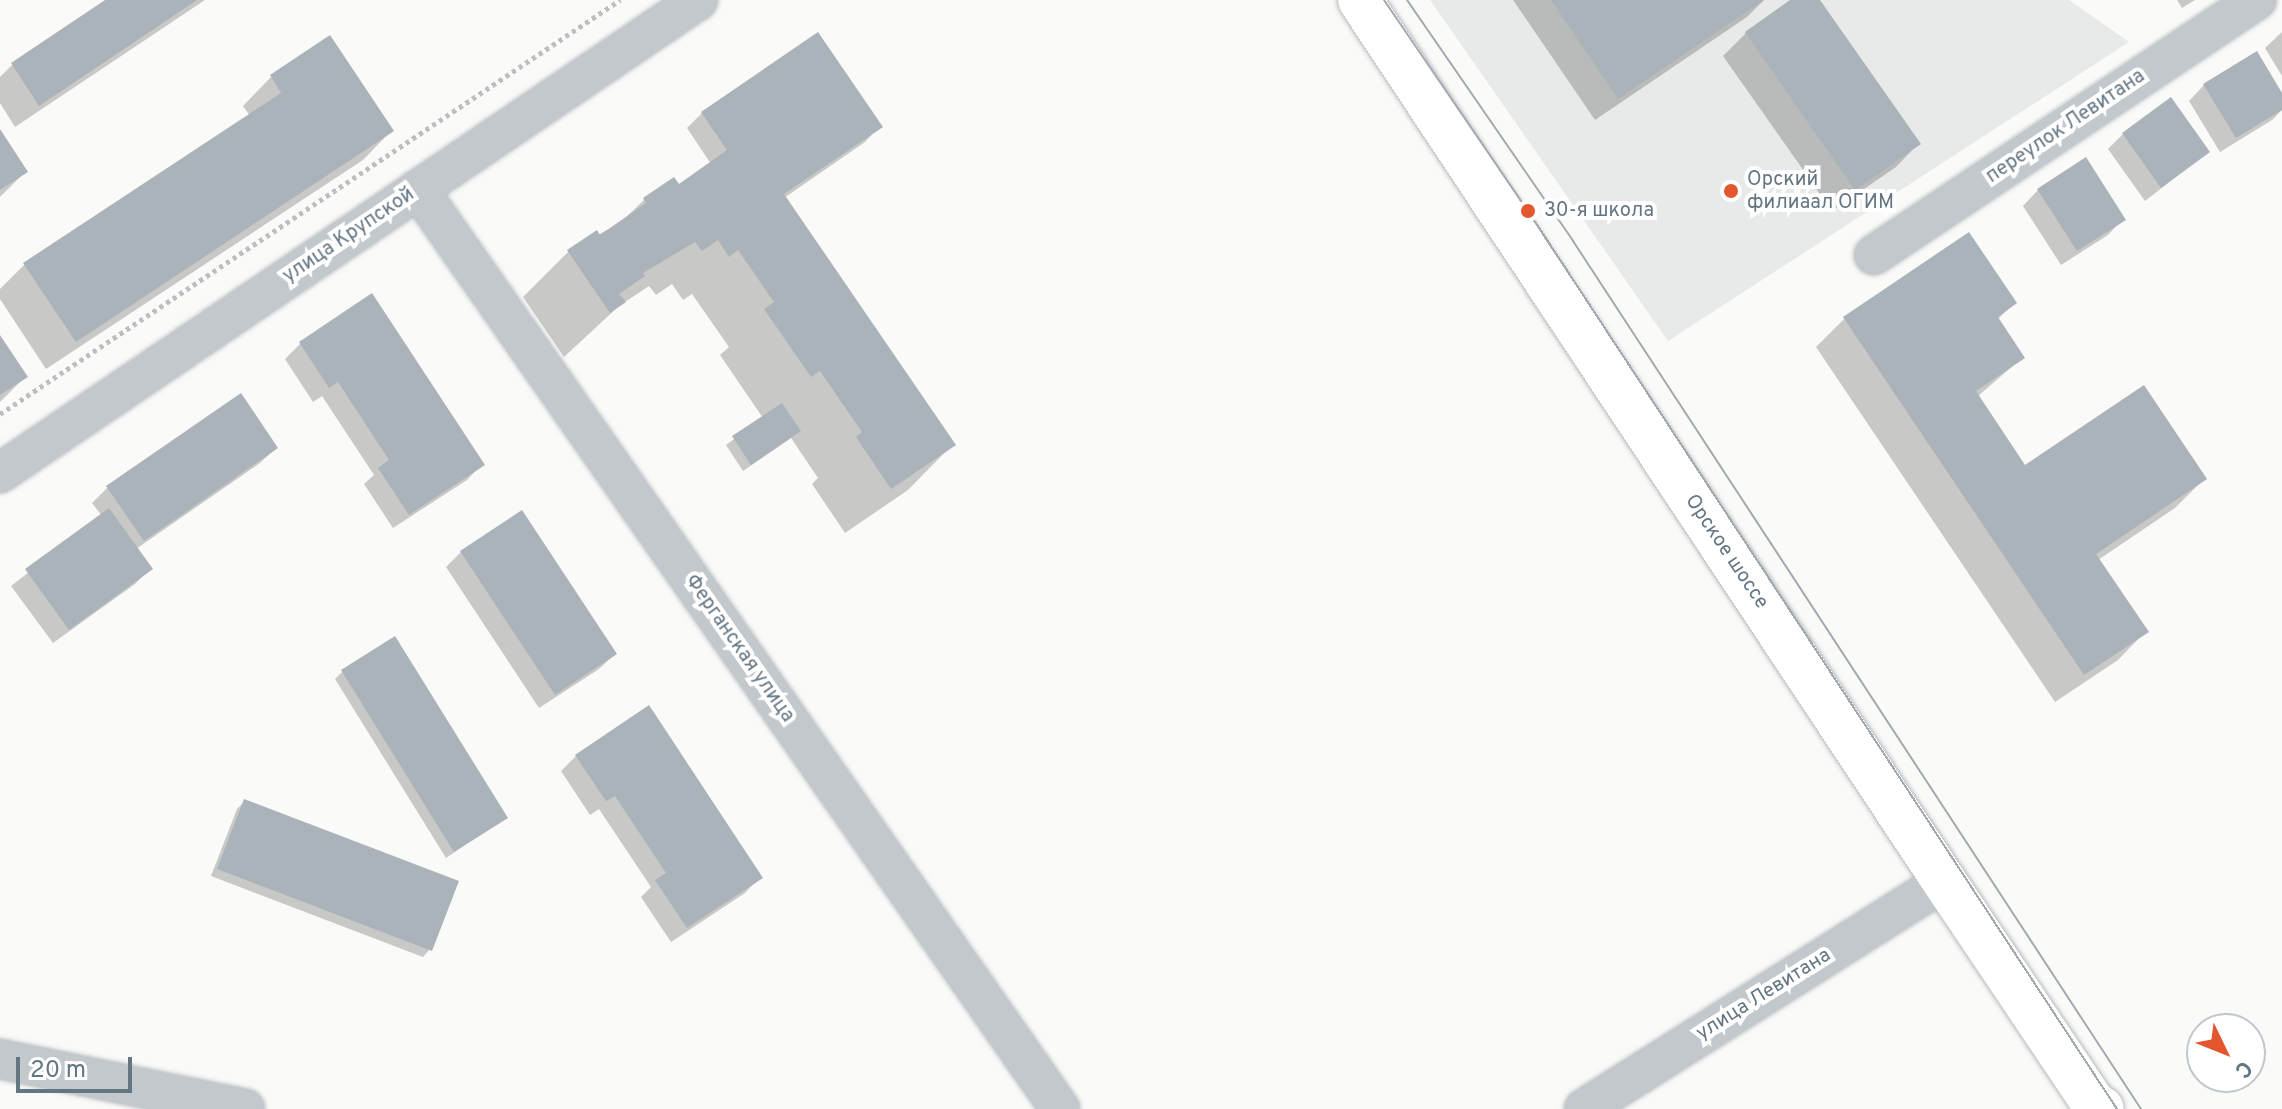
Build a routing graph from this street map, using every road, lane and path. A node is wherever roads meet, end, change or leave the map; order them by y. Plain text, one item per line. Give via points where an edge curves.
1 (620, 0) edge
2 (698, 0) edge
3 (1360, 0) edge
4 (2257, 0) edge
5 (418, 189) junction
6 (1874, 255) dead end
7 (0, 414) edge
8 (0, 473) edge
9 (1944, 881) junction
10 (0, 1059) edge
11 (2098, 1106) edge
12 (245, 1109) edge
13 (1060, 1109) edge
14 (1584, 1109) edge

1 - 7 path
2 - 5 street, улица Крупской
3 - 9 main road, Орское шоссе
4 - 6 street, переулок Левитана
5 - 8 street, улица Крупской
5 - 13 street, Ферганская улица
9 - 11 main road, Орское шоссе
9 - 14 street, улица Левитана
10 - 12 street

